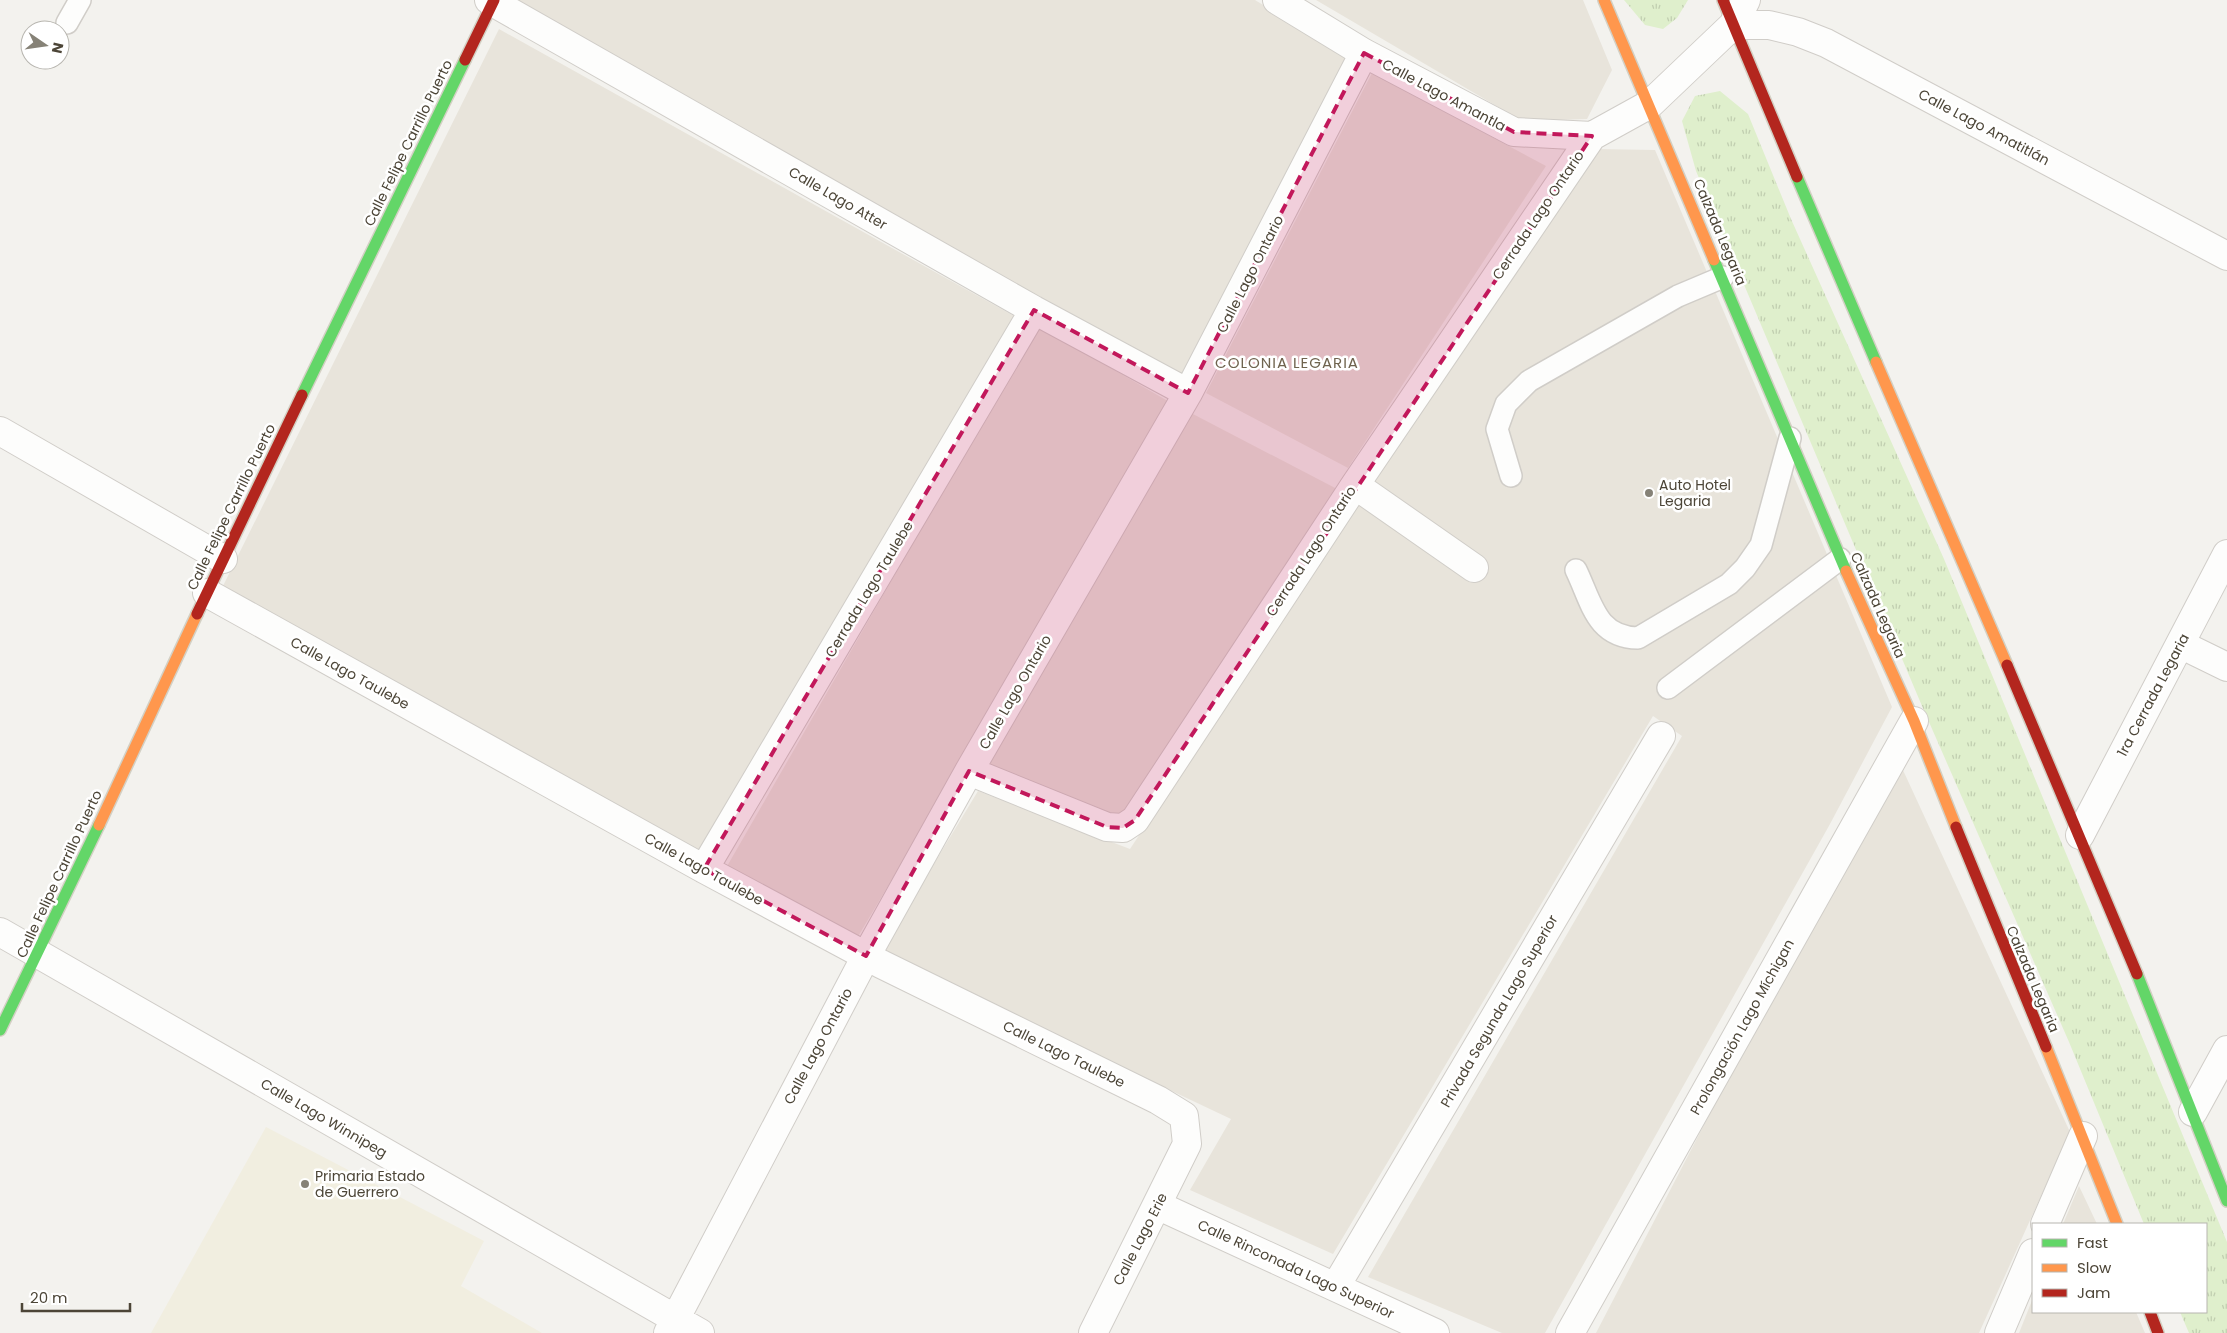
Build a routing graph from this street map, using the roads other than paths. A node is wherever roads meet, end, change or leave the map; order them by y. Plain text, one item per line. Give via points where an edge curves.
1 (80, 0) edge
2 (1277, 0) edge
3 (1604, 0) edge
4 (1746, 0) edge
5 (492, 1) edge
6 (1728, 12) edge
7 (68, 20) edge
8 (1364, 53) junction
9 (1650, 104) junction
10 (1592, 136) junction
11 (2227, 256) edge
12 (1723, 277) junction
13 (1034, 310) junction
14 (1188, 394) junction
15 (0, 431) edge
16 (1790, 438) junction
17 (1511, 476) dead end
18 (1355, 484) junction
19 (2227, 554) edge
20 (223, 558) junction
21 (1840, 559) junction
22 (1474, 568) dead end
23 (1576, 570) dead end
24 (206, 594) junction
25 (2180, 644) junction
26 (2227, 668) edge
27 (1668, 688) dead end
28 (1914, 721) junction
29 (1661, 736) dead end
30 (969, 771) junction
31 (2080, 835) junction
32 (704, 869) junction
33 (0, 932) edge
34 (38, 954) junction
35 (866, 956) junction
36 (0, 1030) edge
37 (2227, 1050) edge
38 (2193, 1112) junction
39 (2083, 1136) junction
40 (1187, 1144) joint
41 (2227, 1201) edge
42 (1157, 1205) junction
43 (2045, 1223) edge
44 (2117, 1223) edge
45 (2032, 1255) edge
46 (1336, 1286) junction
47 (2150, 1313) edge
48 (672, 1326) edge
49 (700, 1333) edge
50 (1093, 1333) edge
51 (1435, 1333) edge
52 (1570, 1333) edge
53 (1999, 1333) edge
54 (2158, 1333) edge

1 - 7 lane
2 - 8 street, Calle Lago Amantla
3 - 9 main road, Calzada Legaria
4 - 6 street
5 - 13 street, Calle Lago Atter
5 - 20 main road, Calle Felipe Carrillo Puerto
6 - 9 street
6 - 11 street, Calle Lago Amatitlán via 1826,43
6 - 31 main road
8 - 10 street, Calle Lago Amantla via 1514,132
8 - 14 street, Calle Lago Ontario
9 - 10 street
9 - 12 main road, Calzada Legaria
10 - 18 street, Cerrada Lago Ontario
12 - 16 main road, Calzada Legaria
12 - 17 lane via 1678,296 1530,381 1506,404 1497,429
13 - 14 street, Calle Lago Atter
13 - 32 street, Cerrada Lago Taulebe
14 - 30 street, Calle Lago Ontario
15 - 20 street
16 - 21 main road, Calzada Legaria
16 - 23 lane via 1761,545 1729,584 1638,638 1624,638 1612,633 1601,622
18 - 22 street
18 - 30 street, Cerrada Lago Ontario via 1135,820 1124,828 1107,828
19 - 25 street, 1ra Cerrada Legaria
20 - 24 main road, Calle Felipe Carrillo Puerto
21 - 27 lane
21 - 28 main road, Calzada Legaria
24 - 32 street, Calle Lago Taulebe
24 - 34 main road, Calle Felipe Carrillo Puerto
25 - 26 street
25 - 31 street, 1ra Cerrada Legaria
28 - 39 main road, Calzada Legaria
28 - 52 street, Prolongación Lago Míchigan
29 - 46 street, Privada Segunda Lago Superior
30 - 35 street, Calle Lago Ontario
31 - 38 main road
32 - 35 street, Calle Lago Taulebe
33 - 34 street, Calle Lago Winnipeg
34 - 36 main road, Calle Felipe Carrillo Puerto
34 - 48 street, Calle Lago Winnipeg
35 - 40 street, Calle Lago Taulebe via 1158,1100 1184,1116
35 - 48 street, Calle Lago Ontario
37 - 38 street
38 - 41 main road
39 - 43 street
39 - 44 main road, Calzada Legaria
40 - 42 street, Calle Lago Erie
42 - 46 street, Calle Rinconada Lago Superior
42 - 50 street, Calle Lago Erie
45 - 53 street
46 - 51 street, Calle Rinconada Lago Superior
47 - 54 main road
48 - 49 street, Calle Lago Winnipeg

